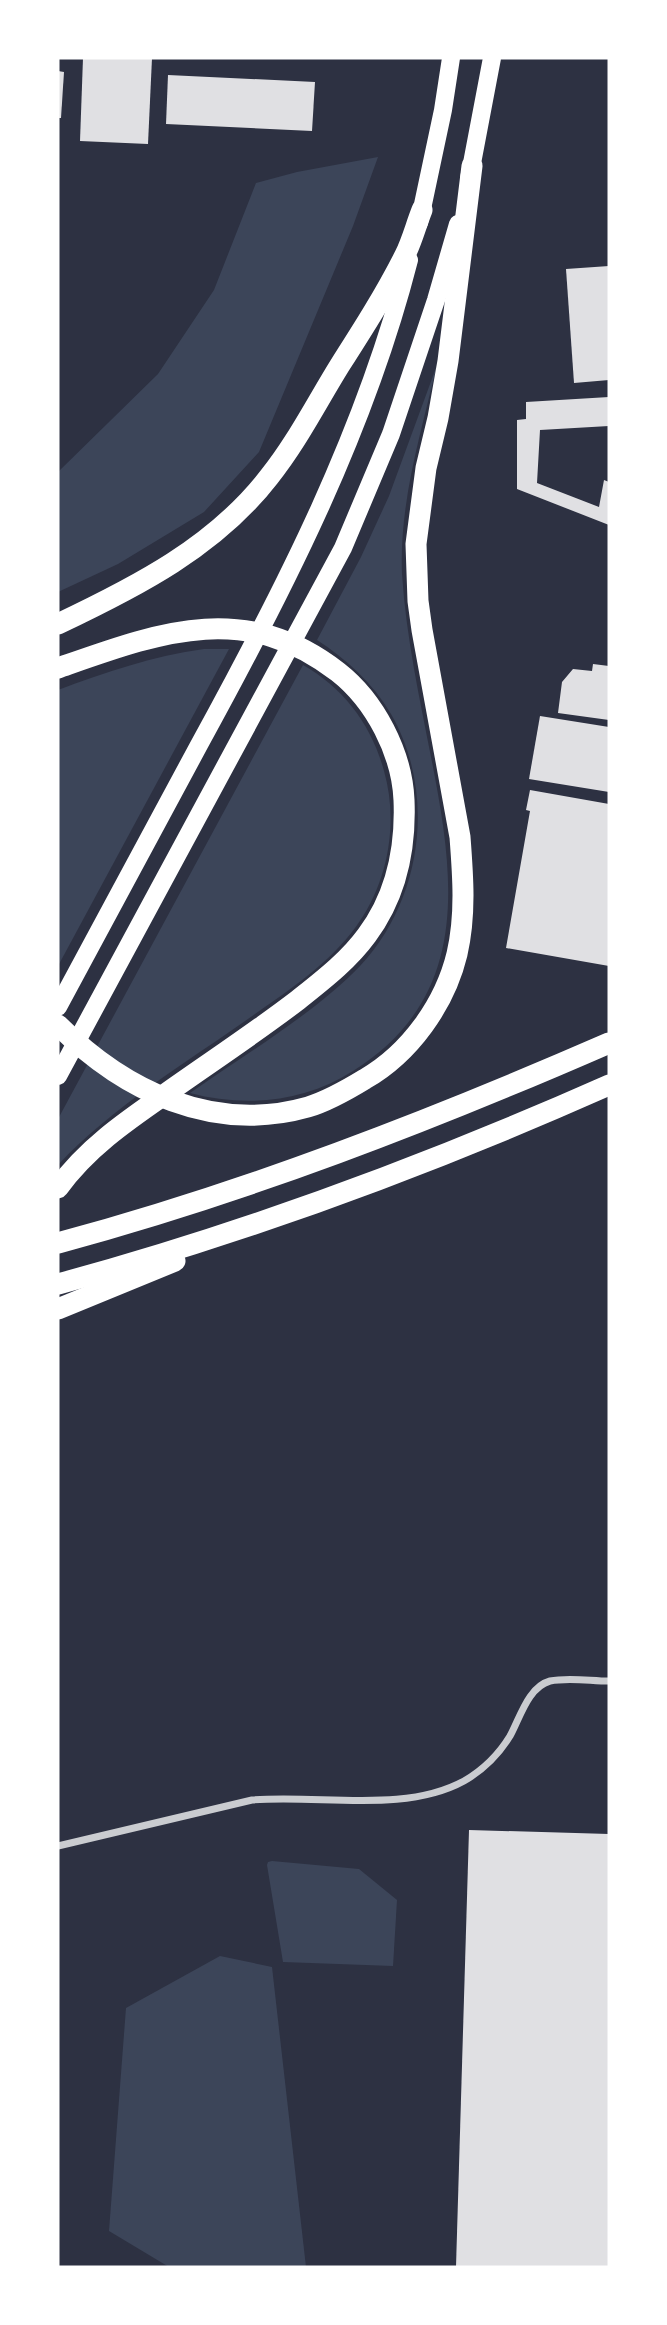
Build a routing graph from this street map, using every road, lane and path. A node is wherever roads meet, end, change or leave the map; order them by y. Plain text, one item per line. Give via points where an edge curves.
1 (451, 58) edge
2 (492, 58) edge
3 (472, 166) junction
4 (422, 210) junction
5 (58, 624) edge
6 (58, 668) edge
7 (58, 1007) edge
8 (58, 1025) edge
9 (609, 1043) edge
10 (58, 1076) edge
11 (609, 1085) edge
12 (58, 1188) edge
13 (275, 1216) junction
14 (58, 1243) edge
15 (64, 1282) edge
16 (58, 1309) edge
17 (609, 1681) edge
18 (58, 1846) edge

1 - 4 main road
2 - 3 main road
3 - 8 highway via 448,361 416,544 422,630 464,877 457,954 443,993 398,1056 339,1095 274,1114 240,1116 168,1100 104,1066
3 - 10 main road via 413,372 370,489 343,548
4 - 5 highway via 385,292 269,478 203,543 163,570
4 - 7 main road via 384,347 321,506 243,665
6 - 12 highway via 129,644 198,628 251,631 303,649 343,676 379,721 403,788 405,828 399,866 386,902 349,956 285,1010 117,1129 90,1151
9 - 14 highway via 370,1141
11 - 13 highway via 446,1153
13 - 15 highway
13 - 16 highway
17 - 18 street via 549,1681 536,1689 490,1762 464,1781 425,1795 384,1800 252,1800

